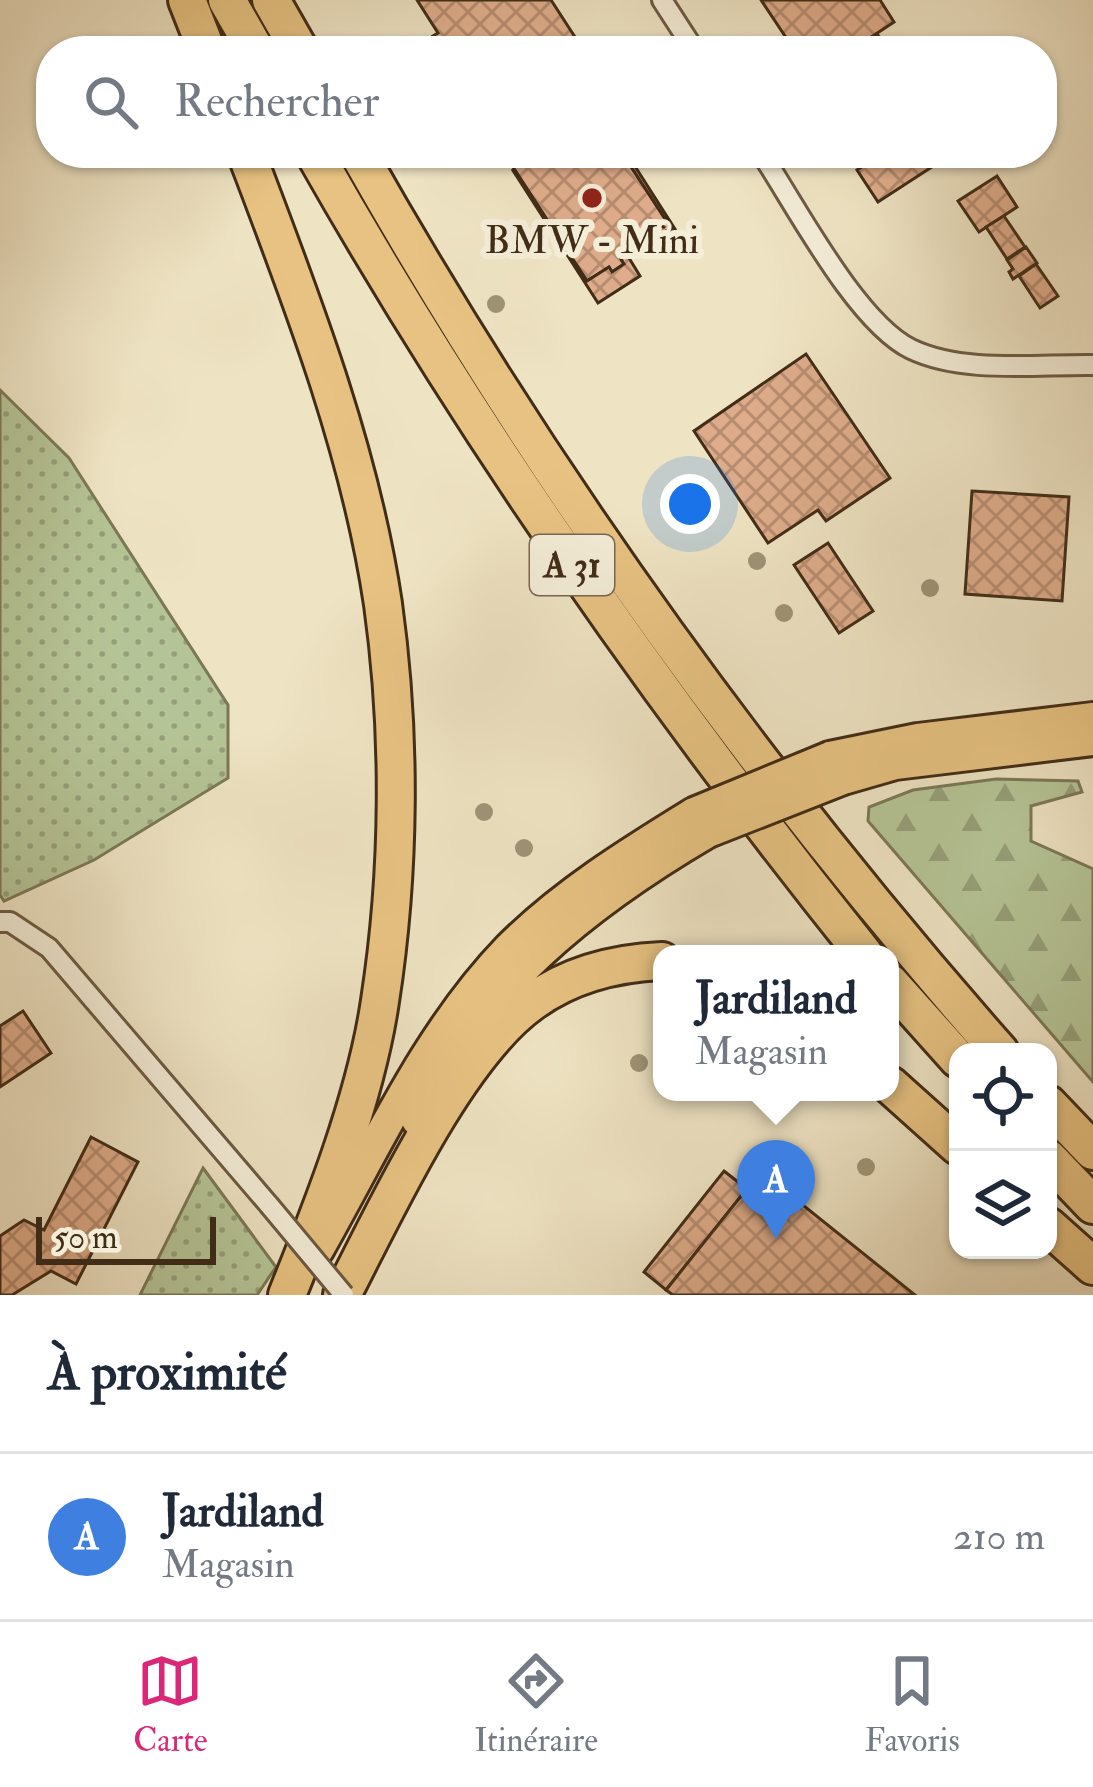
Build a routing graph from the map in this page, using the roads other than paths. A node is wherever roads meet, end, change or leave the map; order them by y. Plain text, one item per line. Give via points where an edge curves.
1 (188, 0) edge
2 (227, 0) edge
3 (271, 0) edge
4 (662, 0) edge
5 (201, 36) edge
6 (247, 36) edge
7 (291, 36) edge
8 (685, 36) edge
9 (252, 168) edge
10 (323, 168) edge
11 (367, 168) edge
12 (771, 168) edge
13 (1093, 365) edge
14 (1093, 718) edge
15 (1093, 740) edge
16 (836, 768) junction
17 (701, 822) junction
18 (0, 922) edge
19 (857, 945) edge
20 (653, 962) edge
21 (899, 993) edge
22 (992, 1043) edge
23 (949, 1049) edge
24 (899, 1093) edge
25 (1057, 1097) edge
26 (1057, 1113) edge
27 (1093, 1126) edge
28 (949, 1138) edge
29 (1093, 1151) edge
30 (1057, 1167) edge
31 (1093, 1205) edge
32 (1057, 1234) edge
33 (1093, 1266) edge
34 (290, 1295) edge
35 (341, 1295) edge

1 - 5 highway
2 - 6 highway
3 - 7 highway
4 - 8 street
9 - 34 highway via 358,483 383,603 394,735 392,899 380,1006
10 - 19 highway, A 31 via 580,577
11 - 22 highway, A 31 via 490,376 657,622 799,815
12 - 13 street via 854,296 912,350 982,363
14 - 16 main road via 935,737
15 - 16 main road
16 - 17 main road, bridge
17 - 34 main road via 563,900 487,973 428,1053
17 - 35 main road via 545,945 486,1009 421,1111
18 - 35 street, bridge via 49,948
20 - 35 highway via 601,969 512,1020 412,1160
21 - 23 highway
24 - 28 highway
25 - 27 highway
26 - 29 highway
30 - 31 highway
32 - 33 highway

